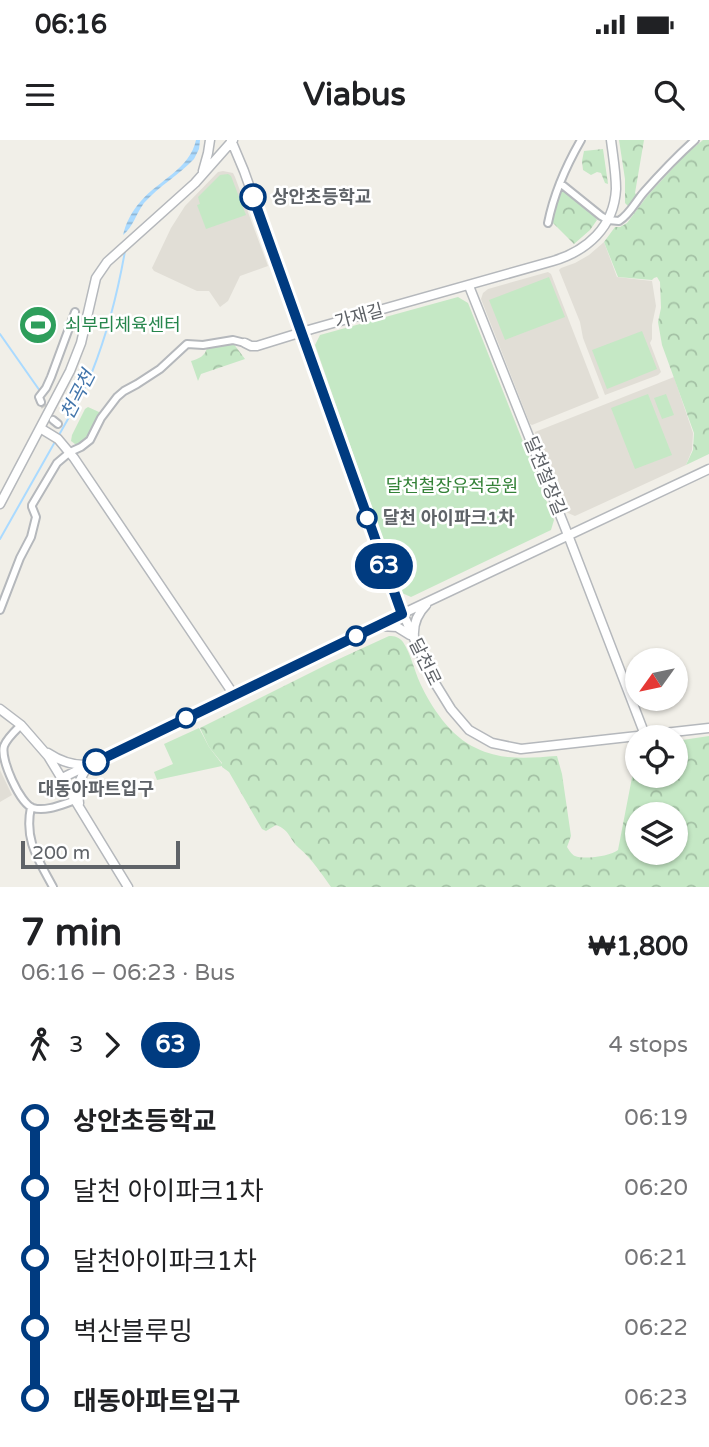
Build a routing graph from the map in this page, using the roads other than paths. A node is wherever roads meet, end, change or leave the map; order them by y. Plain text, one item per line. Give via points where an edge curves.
1 (210, 140) edge
2 (232, 140) edge
3 (581, 140) edge
4 (611, 140) edge
5 (695, 140) edge
6 (200, 178) junction
7 (560, 183) junction
8 (608, 220) junction
9 (548, 223) dead end
10 (469, 285) junction
11 (75, 312) dead end
12 (302, 332) junction
13 (245, 343) joint
14 (41, 402) dead end
15 (40, 428) junction
16 (67, 449) junction
17 (709, 469) edge
18 (0, 504) edge
19 (568, 535) junction
20 (432, 600) junction
21 (0, 610) edge
22 (402, 614) junction
23 (374, 627) junction
24 (414, 640) junction
25 (234, 695) junction
26 (0, 709) edge
27 (21, 725) junction
28 (641, 725) edge
29 (709, 727) edge
30 (688, 730) edge
31 (625, 737) edge
32 (42, 748) junction
33 (92, 764) junction
34 (62, 778) junction
35 (76, 800) junction
36 (31, 807) junction
37 (81, 810) junction
38 (53, 887) edge
39 (128, 887) edge

1 - 6 street
2 - 6 street
2 - 12 street, 달천로
3 - 7 street
4 - 8 street, 가재길 via 616,188
5 - 8 street via 624,218
6 - 15 street via 103,266 77,354
7 - 8 street
7 - 9 street
8 - 10 street, 가재길 via 592,241 570,256
10 - 12 street, 가재길
10 - 19 street, 달천철장길
11 - 14 street via 47,388 39,397
12 - 13 street, 가재길 via 257,346
12 - 22 street, 달천로
13 - 16 street, 가재길 via 187,344 160,369 120,394 90,440
15 - 16 street
15 - 18 street
16 - 21 street, 가재길 via 32,505 36,517 31,537
16 - 25 street
17 - 19 street
19 - 20 street, 달천철장길
19 - 28 street
20 - 22 street, 달천철장길
20 - 24 street via 416,619
22 - 23 street, 달천철장길
22 - 24 street, 달천로
23 - 24 street via 397,627
23 - 25 street, 달천철장길
24 - 31 street, 달천로 via 451,709 483,740 530,749
25 - 33 street, 달천철장길
26 - 27 street
27 - 32 street
27 - 36 street via 4,745 3,756 24,802
29 - 30 street, 달천로
32 - 33 street via 67,763
32 - 34 street
33 - 34 street, 달천철장길
33 - 37 street via 80,781
34 - 35 street
35 - 36 street via 45,809
35 - 37 street
36 - 38 street via 30,841
37 - 39 street

